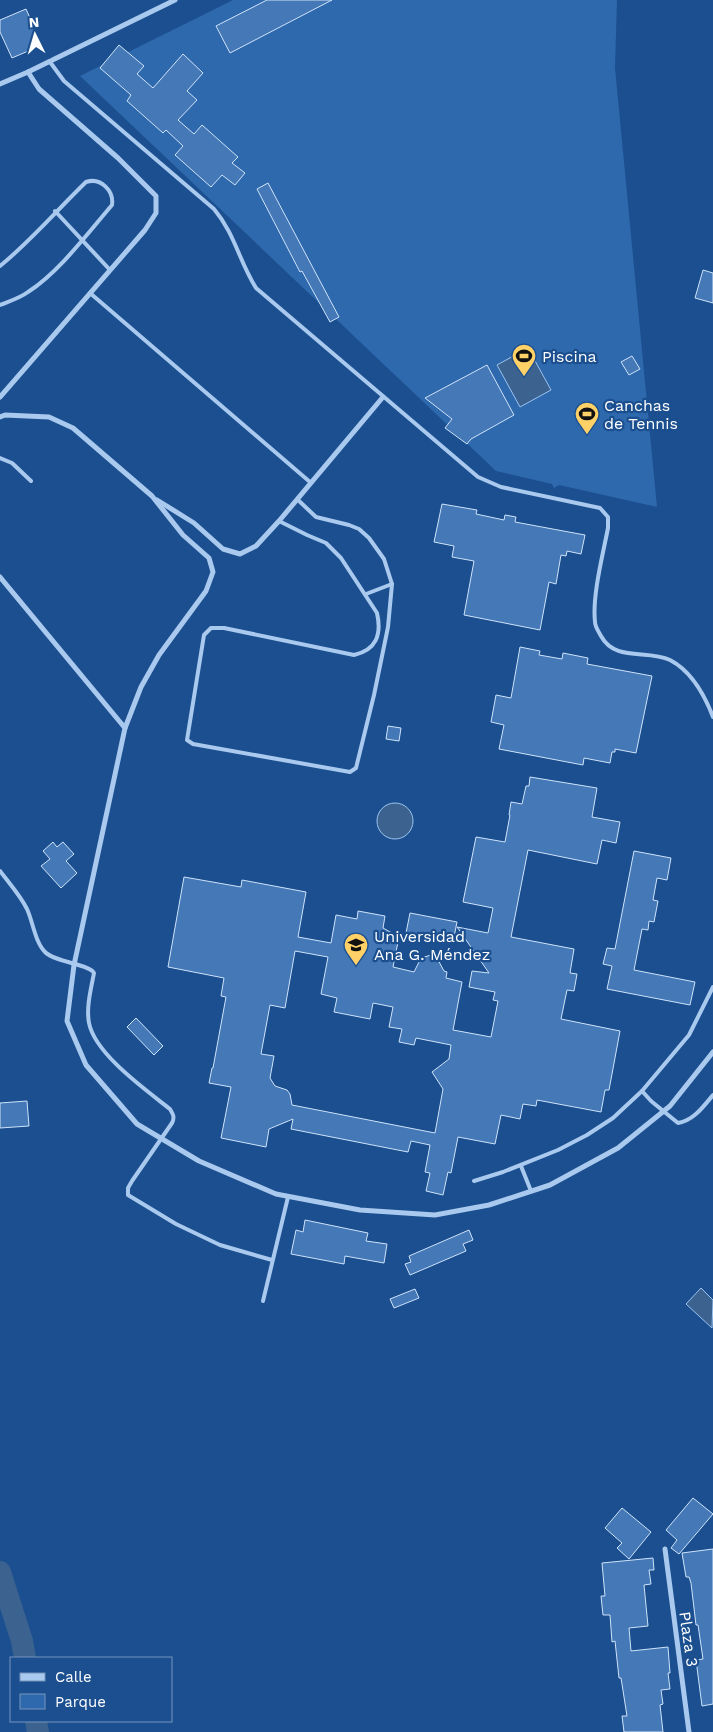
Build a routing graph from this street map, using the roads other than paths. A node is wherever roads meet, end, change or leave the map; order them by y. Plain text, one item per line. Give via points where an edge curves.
1 (175, 0) edge
2 (50, 62) junction
3 (28, 72) junction
4 (0, 84) edge
5 (55, 211) junction
6 (82, 240) junction
7 (0, 266) edge
8 (110, 270) junction
9 (90, 293) junction
10 (0, 305) edge
11 (0, 397) edge
12 (383, 397) junction
13 (0, 417) edge
14 (0, 458) edge
15 (31, 481) dead end
16 (310, 482) junction
17 (152, 496) junction
18 (298, 500) junction
19 (279, 521) junction
20 (0, 577) edge
21 (392, 584) junction
22 (366, 594) junction
23 (713, 717) edge
24 (125, 728) junction
25 (0, 871) edge
26 (74, 965) junction
27 (713, 987) edge
28 (713, 1052) edge
29 (642, 1091) junction
30 (713, 1095) edge
31 (664, 1112) junction
32 (162, 1139) junction
33 (521, 1166) junction
34 (474, 1181) dead end
35 (531, 1192) junction
36 (288, 1196) junction
37 (272, 1260) junction
38 (263, 1301) dead end
39 (665, 1549) dead end
40 (689, 1732) edge

1 - 2 street
2 - 3 street
2 - 12 lane via 64,81 214,209 226,223 256,288
3 - 4 street
3 - 8 street via 39,90 118,158 156,196 156,213
5 - 6 lane
5 - 6 lane via 86,182 98,181 111,192 112,205
5 - 7 lane via 32,238
6 - 8 lane
6 - 10 lane via 40,283
8 - 9 street
9 - 11 street
9 - 16 lane
12 - 16 street
12 - 23 lane via 478,477 501,486 600,508 608,517 608,528 595,603 595,624 604,642 618,652 669,660 686,672 707,701
13 - 17 street via 48,417 73,428
14 - 15 lane via 12,463
16 - 18 street
17 - 19 street via 194,523 223,549 240,554 256,546
17 - 24 street via 183,535 209,558 213,572 206,591 140,687
18 - 19 street
18 - 21 lane via 316,517 359,529 384,559
19 - 22 lane via 326,543 341,558
20 - 24 street
21 - 22 lane
21 - 22 lane via 388,627 356,768 345,772 188,742 186,736 206,630 224,628 354,655 372,647 376,641 379,620
24 - 26 street
25 - 26 lane via 27,910 44,952
26 - 32 street via 67,1021 86,1065 136,1124
26 - 32 lane via 91,968 94,973 89,1024 105,1053 173,1114 174,1119
27 - 29 lane via 688,1034
28 - 31 street
29 - 31 lane
29 - 33 lane via 614,1118 587,1135
30 - 31 lane via 698,1113 687,1120 678,1122
31 - 35 street via 618,1148
32 - 36 street via 199,1162
32 - 37 lane via 132,1181 128,1195 176,1224 220,1245
33 - 34 lane
33 - 35 lane
35 - 36 street via 489,1205 435,1215 360,1210
36 - 37 lane
37 - 38 lane
39 - 40 street, Plaza 3

